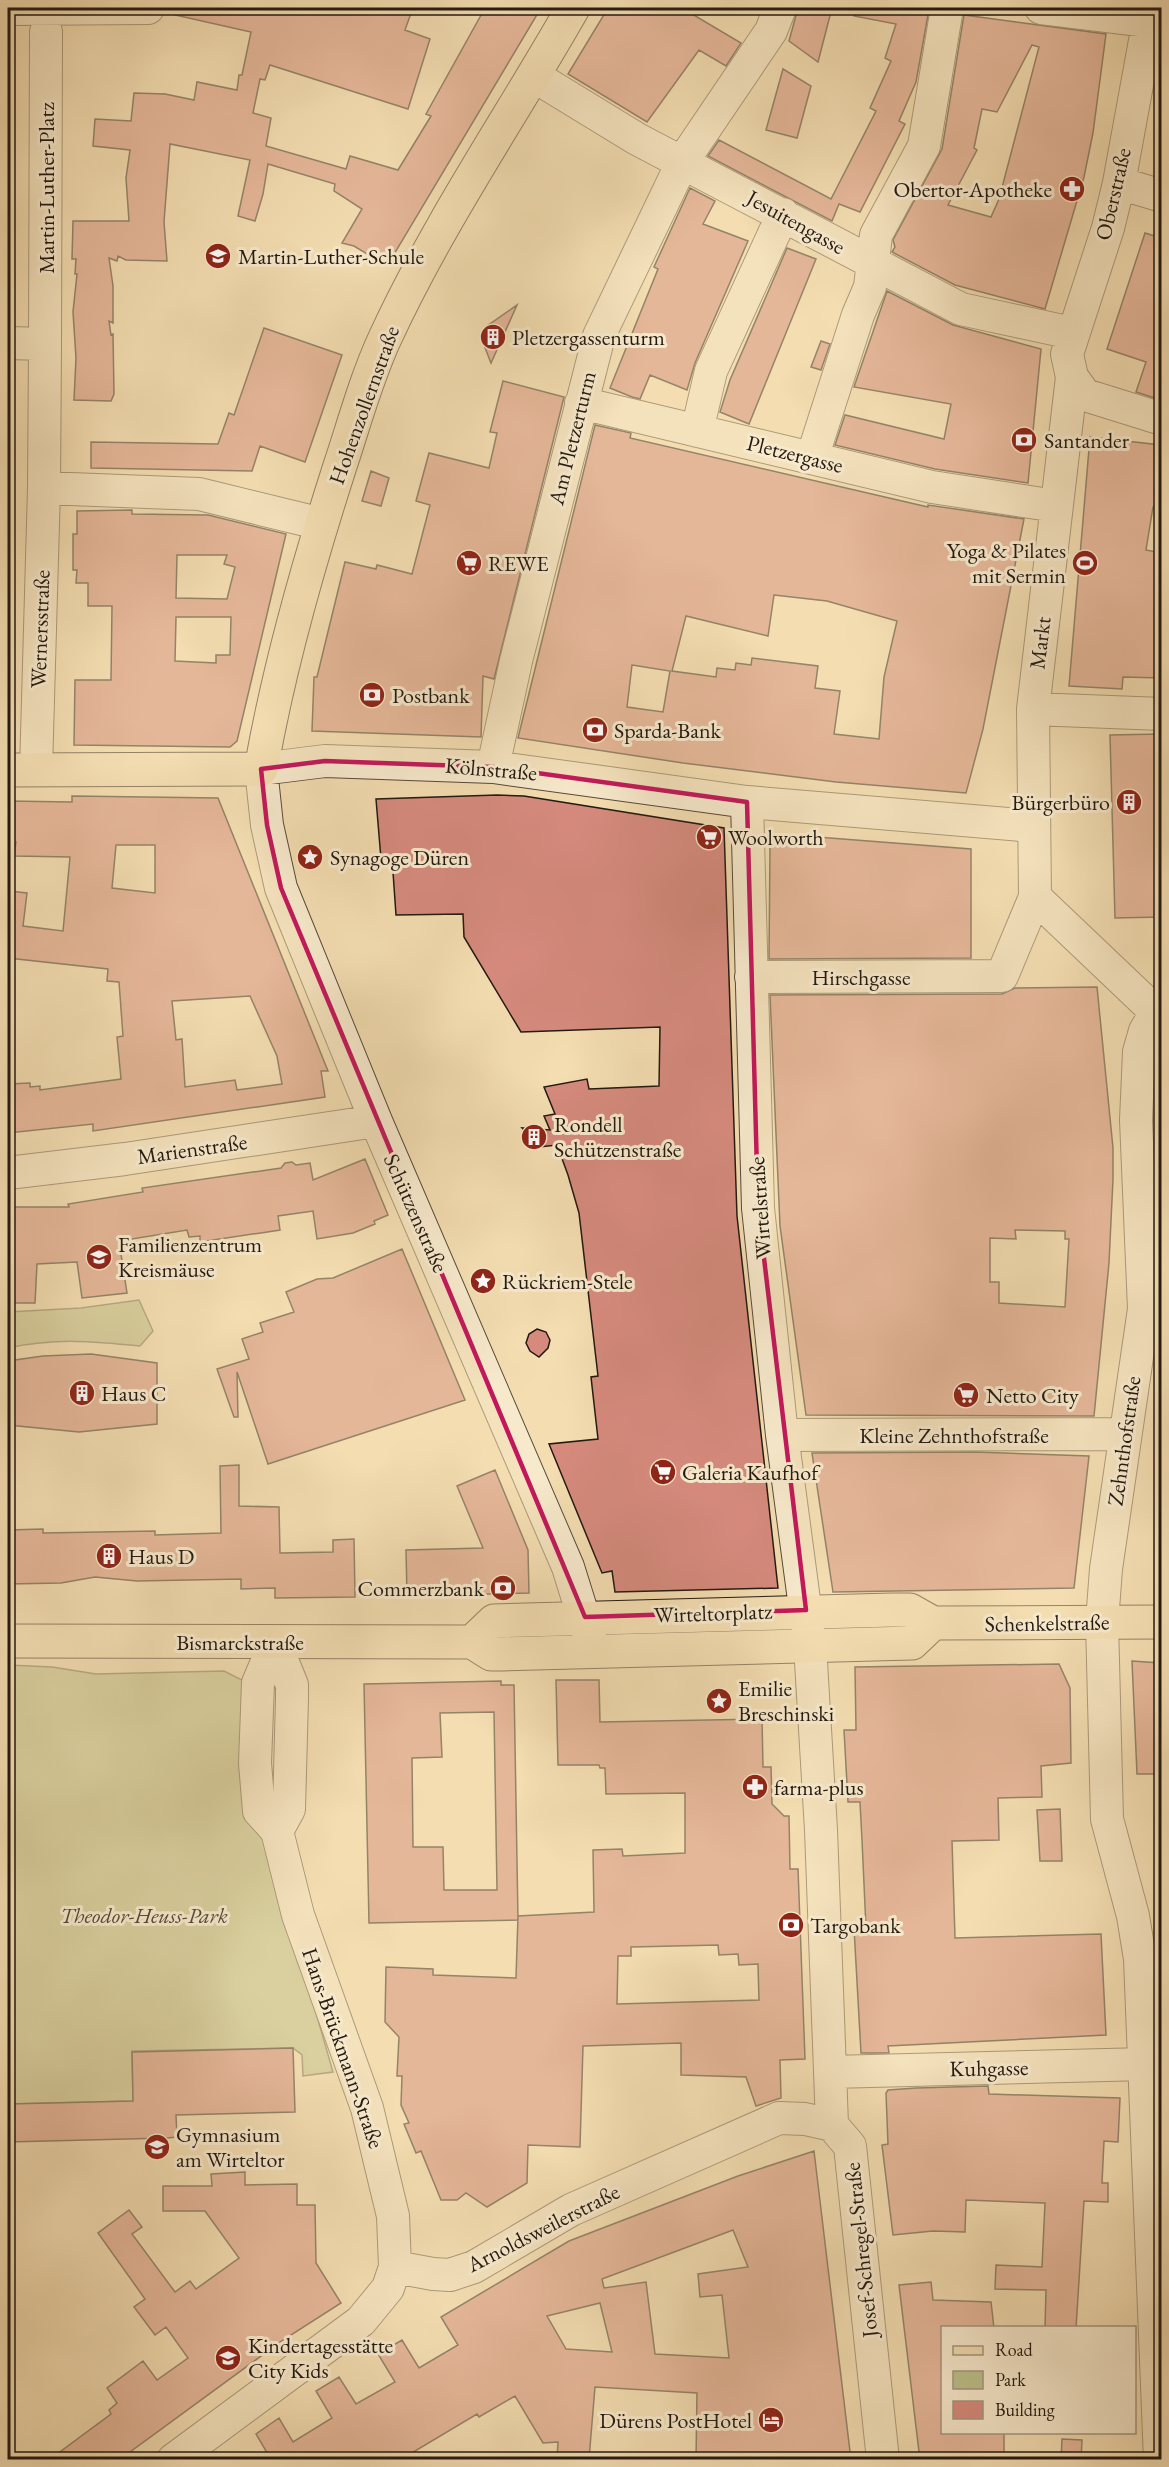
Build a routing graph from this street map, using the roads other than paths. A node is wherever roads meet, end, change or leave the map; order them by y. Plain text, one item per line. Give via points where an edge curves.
1 (148, 8) edge
2 (573, 8) edge
3 (780, 8) edge
4 (947, 8) edge
5 (1041, 8) edge
6 (8, 9) edge
7 (1149, 14) edge
8 (46, 32) dead end
9 (534, 76) junction
10 (683, 161) junction
11 (1119, 183) junction
12 (1161, 196) edge
13 (783, 214) junction
14 (873, 264) junction
15 (1072, 333) junction
16 (8, 343) edge
17 (45, 344) junction
18 (1072, 377) junction
19 (581, 403) junction
20 (1161, 419) edge
21 (697, 431) junction
22 (812, 458) junction
23 (44, 488) junction
24 (1056, 506) junction
25 (322, 524) junction
26 (1033, 709) junction
27 (1152, 714) edge
28 (493, 767) junction
29 (261, 769) junction
30 (22, 770) edge
31 (747, 802) junction
32 (1033, 826) junction
33 (1035, 897) junction
34 (971, 976) joint
35 (750, 977) junction
36 (1159, 1010) edge
37 (376, 1121) junction
38 (8, 1173) edge
39 (1125, 1434) junction
40 (782, 1435) junction
41 (806, 1610) junction
42 (585, 1617) junction
43 (1102, 1622) junction
44 (1161, 1622) edge
45 (933, 1623) junction
46 (8, 1641) edge
47 (472, 1641) junction
48 (275, 1643) junction
49 (810, 1645) junction
50 (594, 1650) junction
51 (1146, 2064) junction
52 (831, 2072) junction
53 (832, 2125) junction
54 (395, 2267) junction
55 (173, 2460) edge
56 (883, 2460) edge
57 (1160, 2460) edge

1 - 6 street
2 - 9 main road, Hohenzollernstraße
3 - 10 street, Am Pletzerturm via 771,31
4 - 14 street via 924,146 876,235
5 - 7 street
7 - 11 street, Oberstraße
8 - 17 street, Martin-Luther-Platz
9 - 10 street, Jesuitengasse via 637,139
9 - 25 main road, Hohenzollernstraße via 446,222 384,339
10 - 13 street, Jesuitengasse
10 - 19 street, Am Pletzerturm via 607,315
11 - 12 street
11 - 15 street, Oberstraße
13 - 14 street, Jesuitengasse
13 - 21 street via 711,371
14 - 15 street, Jesuitengasse via 961,309
14 - 22 street via 870,287
15 - 18 street, Oberstraße via 1067,354
16 - 17 street
17 - 23 street, Wernersstraße
18 - 20 street via 1085,395
18 - 24 street, Markt
19 - 21 street, Pletzergasse
19 - 28 street, Am Pletzerturm
21 - 22 street, Pletzergasse
22 - 24 street, Pletzergasse via 932,488
23 - 25 street via 199,494
23 - 30 street, Wernersstraße
24 - 26 street, Markt
25 - 29 main road, Hohenzollernstraße via 272,711
26 - 27 street
26 - 32 street, Markt
28 - 29 street, Kölnstraße via 325,761
28 - 31 street, Kölnstraße
29 - 30 main road, Kölnstraße
29 - 37 street, Schützenstraße via 267,825 281,888
31 - 32 street, Kölnstraße
31 - 35 street, Wirtelstraße
32 - 33 street, Markt
33 - 34 street, Markt via 1002,976
33 - 36 street
34 - 35 street, Hirschgasse
35 - 40 street, Wirtelstraße via 758,1208
36 - 39 street, Zehnthofstraße via 1145,1031 1139,1052 1136,1120 1144,1309
37 - 38 street, Marienstraße
37 - 42 street, Schützenstraße via 568,1567
39 - 40 street, Kleine Zehnthofstraße
39 - 43 street, Zehnthofstraße
40 - 41 street, Wirtelstraße
41 - 42 main road, Wirteltorplatz
41 - 45 main road, Schenkelstraße via 910,1610
41 - 49 street, Wirteltorplatz
42 - 47 main road via 494,1621
42 - 50 street, Schützenstraße
43 - 44 main road, Schenkelstraße
43 - 45 main road, Schenkelstraße
43 - 51 street, Zehnthofstraße via 1107,1819 1133,1916 1140,1959
45 - 49 main road via 912,1643
46 - 48 main road, Bismarckstraße
47 - 48 main road, Bismarckstraße
47 - 50 main road, Bismarckstraße via 491,1654
48 - 54 street, Hans-Brückmann-Straße via 292,1684 289,1809 277,1831 298,1915 382,2160 395,2230
49 - 50 main road, Wirteltorplatz
49 - 52 street, Wirteltorplatz
51 - 52 street, Kuhgasse
51 - 57 street, Zehnthofstraße
52 - 53 street
53 - 54 street, Arnoldsweilerstraße via 779,2118 571,2210 474,2267 450,2275
53 - 56 street, Josef-Schregel-Straße via 850,2146
54 - 55 street via 388,2288 361,2321

